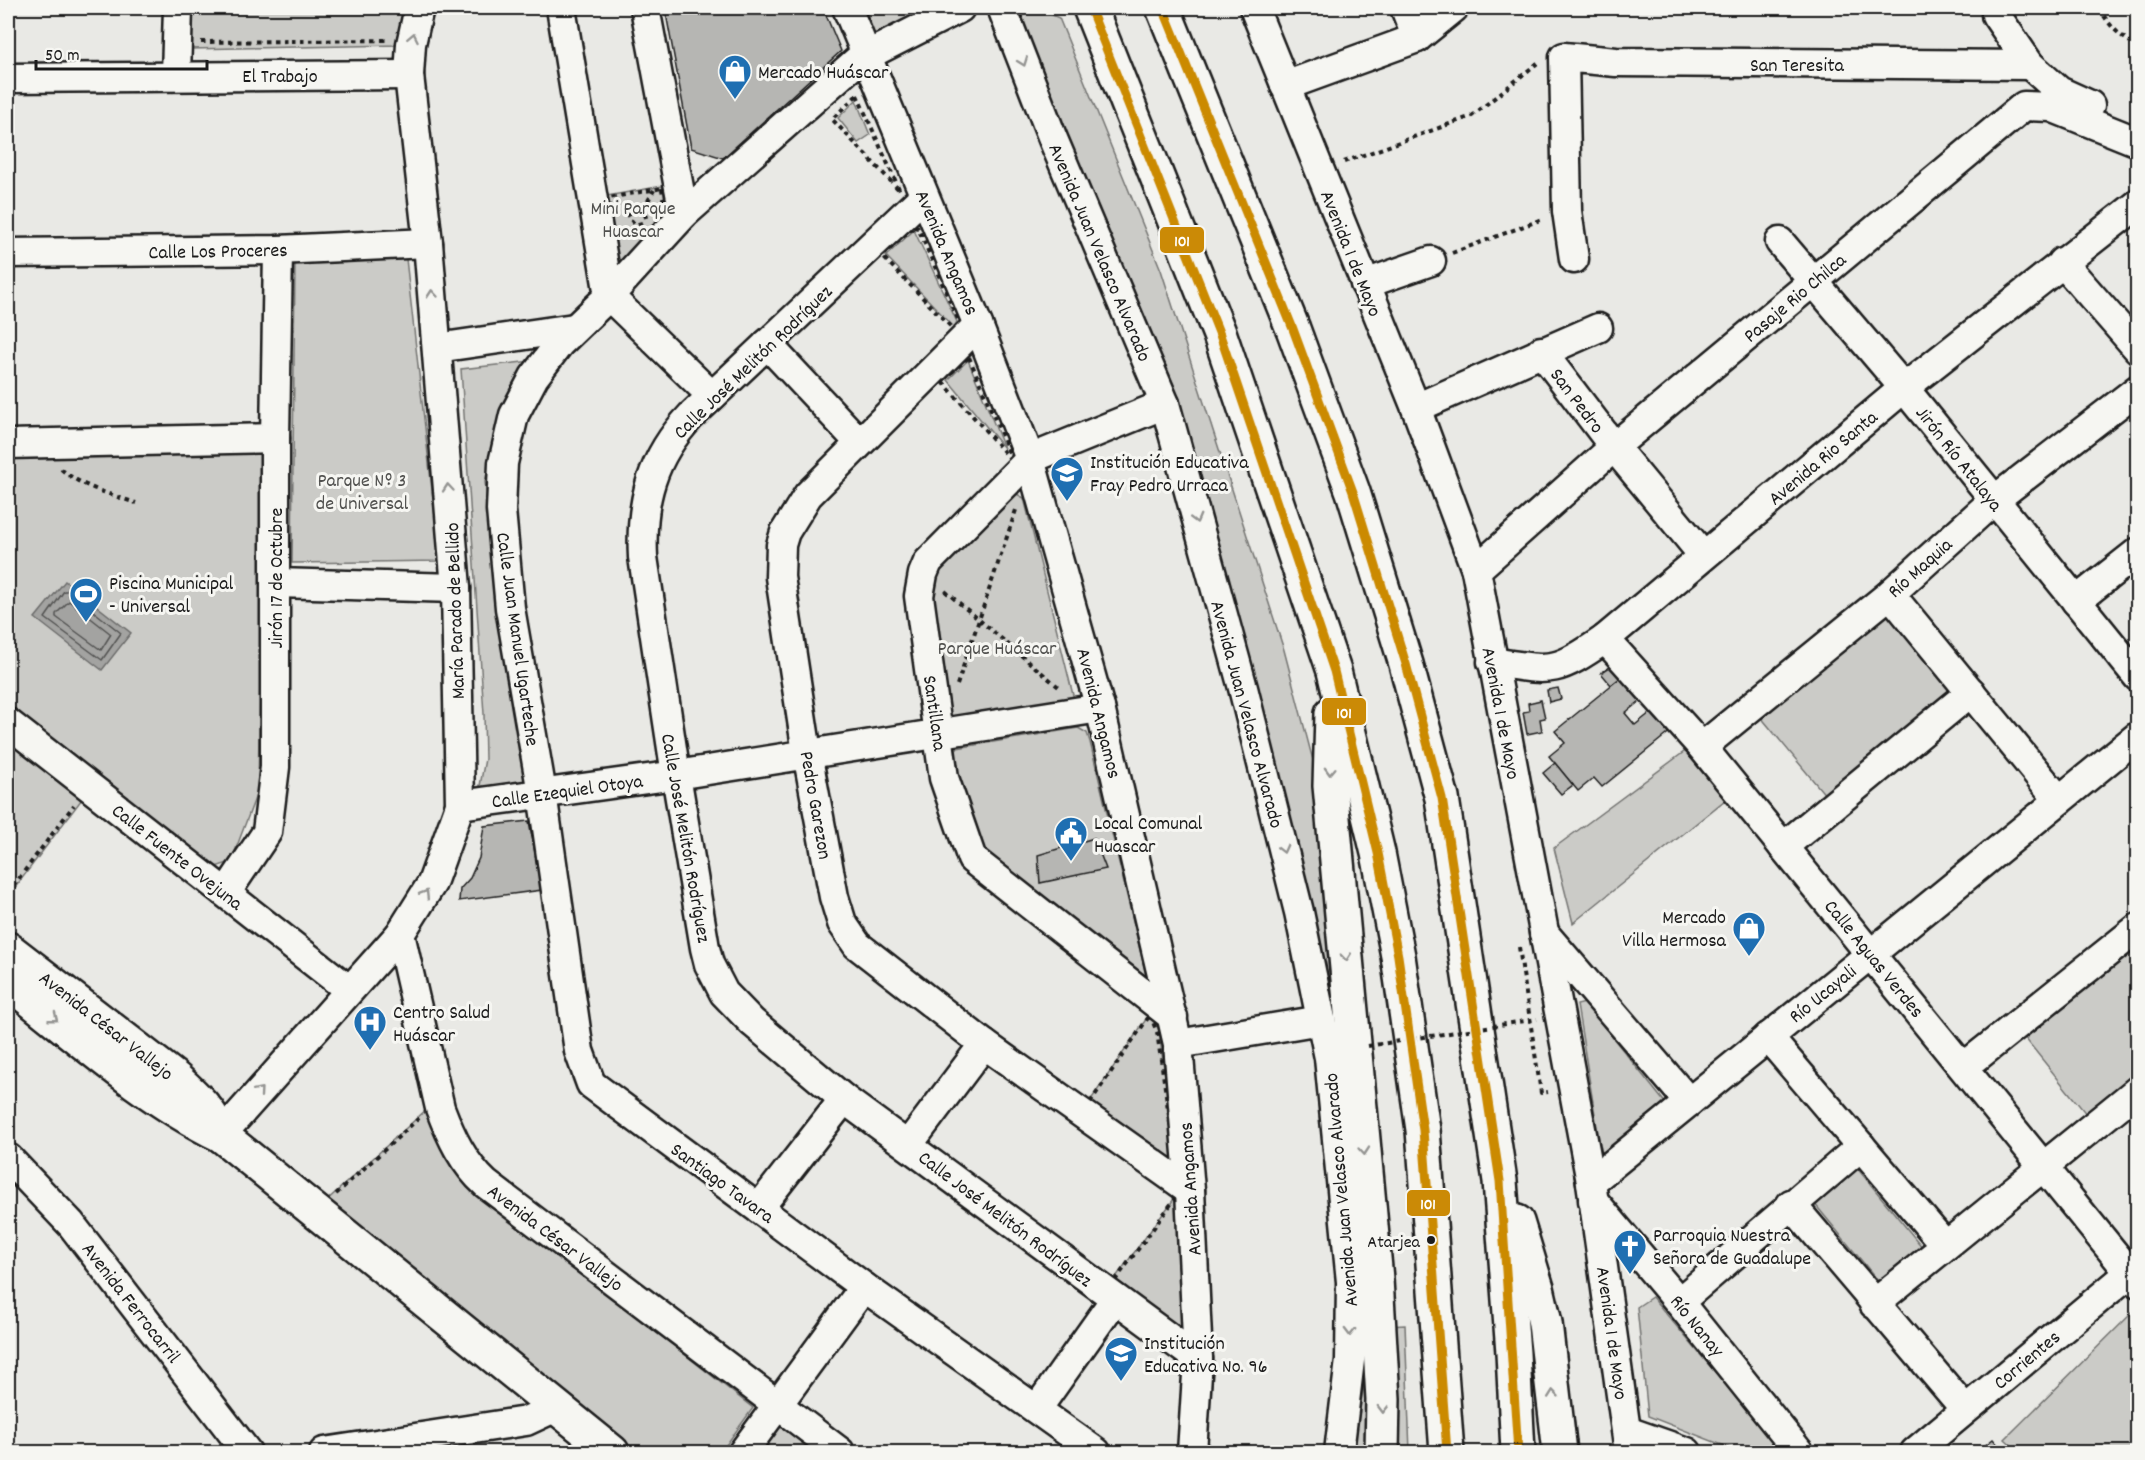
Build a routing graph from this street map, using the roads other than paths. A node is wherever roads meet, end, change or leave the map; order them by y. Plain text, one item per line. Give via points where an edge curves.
1 (178, 8) edge
2 (419, 8) edge
3 (561, 8) edge
4 (645, 8) edge
5 (847, 8) edge
6 (960, 8) edge
7 (1002, 8) edge
8 (1090, 8) edge
9 (1163, 8) edge
10 (1254, 8) edge
11 (1405, 8) edge
12 (1454, 8) edge
13 (2001, 8) edge
14 (1417, 38) junction
15 (866, 56) junction
16 (2030, 65) junction
17 (176, 75) junction
18 (409, 75) junction
19 (8, 78) edge
20 (1285, 86) junction
21 (2138, 126) edge
22 (2138, 142) edge
23 (912, 194) junction
24 (2138, 204) edge
25 (684, 214) junction
26 (1780, 242) dead end
27 (428, 243) junction
28 (278, 250) junction
29 (8, 253) edge
30 (1574, 259) dead end
31 (1431, 261) road end
32 (2062, 262) junction
33 (1813, 281) junction
34 (1365, 284) junction
35 (609, 296) junction
36 (574, 328) junction
37 (967, 328) junction
38 (1598, 328) dead end
39 (767, 344) junction
40 (437, 348) junction
41 (2138, 349) edge
42 (1541, 351) junction
43 (1904, 388) junction
44 (2138, 389) edge
45 (712, 396) junction
46 (1165, 404) junction
47 (1416, 408) junction
48 (274, 438) junction
49 (859, 442) junction
50 (8, 444) edge
51 (1614, 447) junction
52 (1030, 459) junction
53 (1994, 501) junction
54 (2138, 552) edge
55 (1702, 555) junction
56 (1476, 570) junction
57 (276, 584) junction
58 (456, 588) junction
59 (1890, 594) junction
60 (2076, 601) junction
61 (1605, 639) junction
62 (1492, 662) junction
63 (1334, 670) junction
64 (2138, 677) edge
65 (1971, 692) junction
66 (1100, 708) junction
67 (8, 723) edge
68 (940, 733) junction
69 (2138, 736) edge
70 (1702, 747) junction
71 (807, 753) junction
72 (676, 775) junction
73 (542, 793) junction
74 (2059, 800) junction
75 (460, 806) junction
76 (1783, 847) junction
77 (226, 893) junction
78 (2138, 928) edge
79 (1544, 933) junction
80 (400, 934) junction
81 (8, 949) edge
82 (1871, 954) junction
83 (8, 982) edge
84 (348, 989) junction
85 (1321, 1020) junction
86 (1175, 1031) junction
87 (1768, 1037) junction
88 (984, 1044) junction
89 (1964, 1066) junction
90 (2138, 1090) edge
91 (844, 1099) junction
92 (1689, 1102) junction
93 (221, 1135) junction
94 (908, 1145) junction
95 (1861, 1146) junction
96 (8, 1158) edge
97 (2044, 1166) junction
98 (1500, 1182) junction
99 (1592, 1191) junction
100 (1183, 1193) junction
101 (1791, 1204) junction
102 (759, 1208) junction
103 (1945, 1245) junction
104 (2135, 1274) edge
105 (864, 1287) junction
106 (1115, 1299) junction
107 (1679, 1302) junction
108 (1875, 1304) junction
109 (1198, 1359) junction
110 (556, 1407) junction
111 (778, 1407) junction
112 (1037, 1409) junction
113 (1965, 1409) junction
114 (1628, 1442) edge
115 (247, 1452) edge
116 (324, 1452) edge
117 (612, 1452) edge
118 (743, 1452) edge
119 (840, 1452) edge
120 (1096, 1452) edge
121 (1192, 1452) edge
122 (1339, 1452) edge
123 (1382, 1452) edge
124 (1447, 1452) edge
125 (1518, 1452) edge
126 (1560, 1452) edge
127 (1687, 1452) edge
128 (1799, 1452) edge
129 (1915, 1452) edge

1 - 17 street
18 -> 2 street, María Parado de Bellido
3 - 35 street
4 - 25 street
5 - 15 street, Avenida Angamos
6 - 15 street, Calle Juan Manuel Ugarteche
7 -> 46 street, Avenida Juan Velasco Alvarado
8 - 63 main road via 1220,336
9 - 98 main road via 1297,340 1353,492 1406,664 1442,798
10 - 20 street, Avenida 1 de Mayo
11 - 14 street
12 - 14 street
13 - 16 street via 1996,15
14 - 20 street
15 - 23 street, Avenida Angamos
15 - 25 street, Calle Juan Manuel Ugarteche
16 - 21 street via 2059,92
16 - 30 street, San Teresita via 1616,62 1564,57 1567,211
17 - 18 street, El Trabajo
17 - 19 street, El Trabajo
18 - 27 street, María Parado de Bellido
20 - 34 street, Avenida 1 de Mayo
22 - 33 street, Pasaje Rio Chilca via 2051,107 2024,106
23 - 37 street, Avenida Angamos
23 - 39 street, Calle José Melitón Rodríguez
24 - 32 street, Avenida Rio Santa
25 - 35 street, Calle Juan Manuel Ugarteche
26 - 33 street, Jirón Río Atalaya
27 - 28 street, Calle Los Proceres
40 -> 27 street, María Parado de Bellido
28 - 29 street, Calle Los Proceres
28 - 48 street, Jirón 17 de Octubre
31 - 34 street
32 - 41 street
32 - 43 street, Avenida Rio Santa
33 - 43 street, Jirón Río Atalaya
33 - 51 street, Pasaje Rio Chilca
34 - 47 street, Avenida 1 de Mayo
35 - 36 street, Calle Juan Manuel Ugarteche
35 - 45 street
36 - 40 street
36 - 73 street, Calle Juan Manuel Ugarteche via 522,395 503,463 501,510 510,608
37 - 49 street, Pedro Garezon
37 - 52 street, Avenida Angamos
38 - 42 street
39 - 45 street, Calle José Melitón Rodríguez
39 - 49 street
58 -> 40 street, María Parado de Bellido
42 - 47 street, San Pedro
42 - 51 street, San Pedro
43 - 53 street, Jirón Río Atalaya
43 - 55 street, Avenida Rio Santa
44 - 53 street, Río Maquia
45 - 72 street, Calle José Melitón Rodríguez via 676,431 664,449 654,468 643,509 644,557
46 - 52 street, Santillana
46 -> 85 street, Avenida Juan Velasco Alvarado via 1243,688 1299,912
47 - 56 street, Avenida 1 de Mayo
48 - 50 street
48 - 57 street, Jirón 17 de Octubre
49 - 71 street, Pedro Garezon via 797,509 781,545 780,578
51 - 55 street, San Pedro
51 - 56 street, Pasaje Rio Chilca
52 - 66 street, Avenida Angamos
52 - 68 street, Santillana via 937,552 923,574 919,596
53 - 59 street, Río Maquia
53 - 60 street, Jirón Río Atalaya
54 - 60 street
55 - 61 street, Avenida Rio Santa
56 - 62 street, Avenida 1 de Mayo
57 - 58 street
57 - 77 street, Jirón 17 de Octubre via 275,767 267,832
58 - 75 street, María Parado de Bellido
59 - 65 street
59 - 70 street, Río Maquia
60 - 64 street, Jirón Río Atalaya
61 - 62 street, Avenida Rio Santa via 1570,663 1554,668
61 - 70 street, Calle Aguas Verdes
62 - 79 street, Avenida 1 de Mayo
63 -> 123 main road via 1330,786 1376,1279
63 - 124 main road via 1394,933 1417,1083 1427,1167
65 - 74 street
65 - 76 street
66 - 68 street, Calle Ezequiel Otoya
66 - 86 street, Avenida Angamos
67 - 77 street, Calle Fuente Ovejuna
68 - 71 street, Calle Ezequiel Otoya
68 - 86 street, Santillana via 944,778 972,859
69 - 74 street, Río Ucayali
70 - 76 street, Calle Aguas Verdes
71 - 72 street, Calle Ezequiel Otoya
71 - 88 street, Pedro Garezon via 842,923 857,945
72 - 73 street, Calle Ezequiel Otoya
72 - 91 street, Calle José Melitón Rodríguez via 705,948 716,979 737,1009
73 - 75 street, Calle Ezequiel Otoya
73 - 102 street, Santiago Tavara via 579,1051 591,1084
74 - 82 street, Río Ucayali
80 -> 75 street, María Parado de Bellido via 432,883
76 - 82 street, Calle Aguas Verdes
77 - 84 street, Calle Fuente Ovejuna
78 - 89 street
79 - 92 street
79 - 99 street, Avenida 1 de Mayo
80 - 84 street, María Parado de Bellido
80 - 111 street, Avenida César Vallejo via 440,1108 450,1136 470,1169
81 - 93 main road, Avenida César Vallejo via 176,1078 213,1116
82 - 87 street, Río Ucayali
82 - 89 street, Calle Aguas Verdes
83 -> 93 main road, Avenida César Vallejo via 157,1098 187,1119
93 -> 84 street, María Parado de Bellido
85 - 86 street
85 -> 122 street, Avenida Juan Velasco Alvarado via 1329,1058 1351,1282 1350,1360
86 - 100 street, Avenida Angamos
87 - 92 street, Río Ucayali
87 - 95 street
88 - 94 street
88 - 100 street, Pedro Garezon
89 - 97 street, Calle Aguas Verdes
90 - 97 street
91 - 94 street, Calle José Melitón Rodríguez
91 - 102 street
92 - 99 street, Río Ucayali
93 - 110 main road, Avenida César Vallejo
94 - 106 street, Calle José Melitón Rodríguez
95 - 101 street
95 - 103 street
96 - 115 street, Avenida Ferrocarril via 71,1224
97 - 103 street
97 - 104 street, Calle Aguas Verdes
98 - 125 main road
126 -> 98 main road via 1538,1288
99 - 107 street, Río Nanay
99 - 114 street, Avenida 1 de Mayo
100 - 109 street, Avenida Angamos
101 - 107 street
101 - 108 street
102 - 105 street, Santiago Tavara
103 - 108 street
104 - 113 street, Corrientes
105 - 111 street
105 - 112 street, Santiago Tavara
106 - 109 street, Calle José Melitón Rodríguez
106 - 112 street
107 - 128 street, Río Nanay
108 - 113 street
109 - 121 street, Avenida Angamos
110 - 116 street via 526,1421
110 - 117 main road, Avenida César Vallejo
111 - 118 street
111 - 119 street, Avenida César Vallejo
112 - 120 street, Santiago Tavara
113 - 129 street, Corrientes
114 - 127 street

